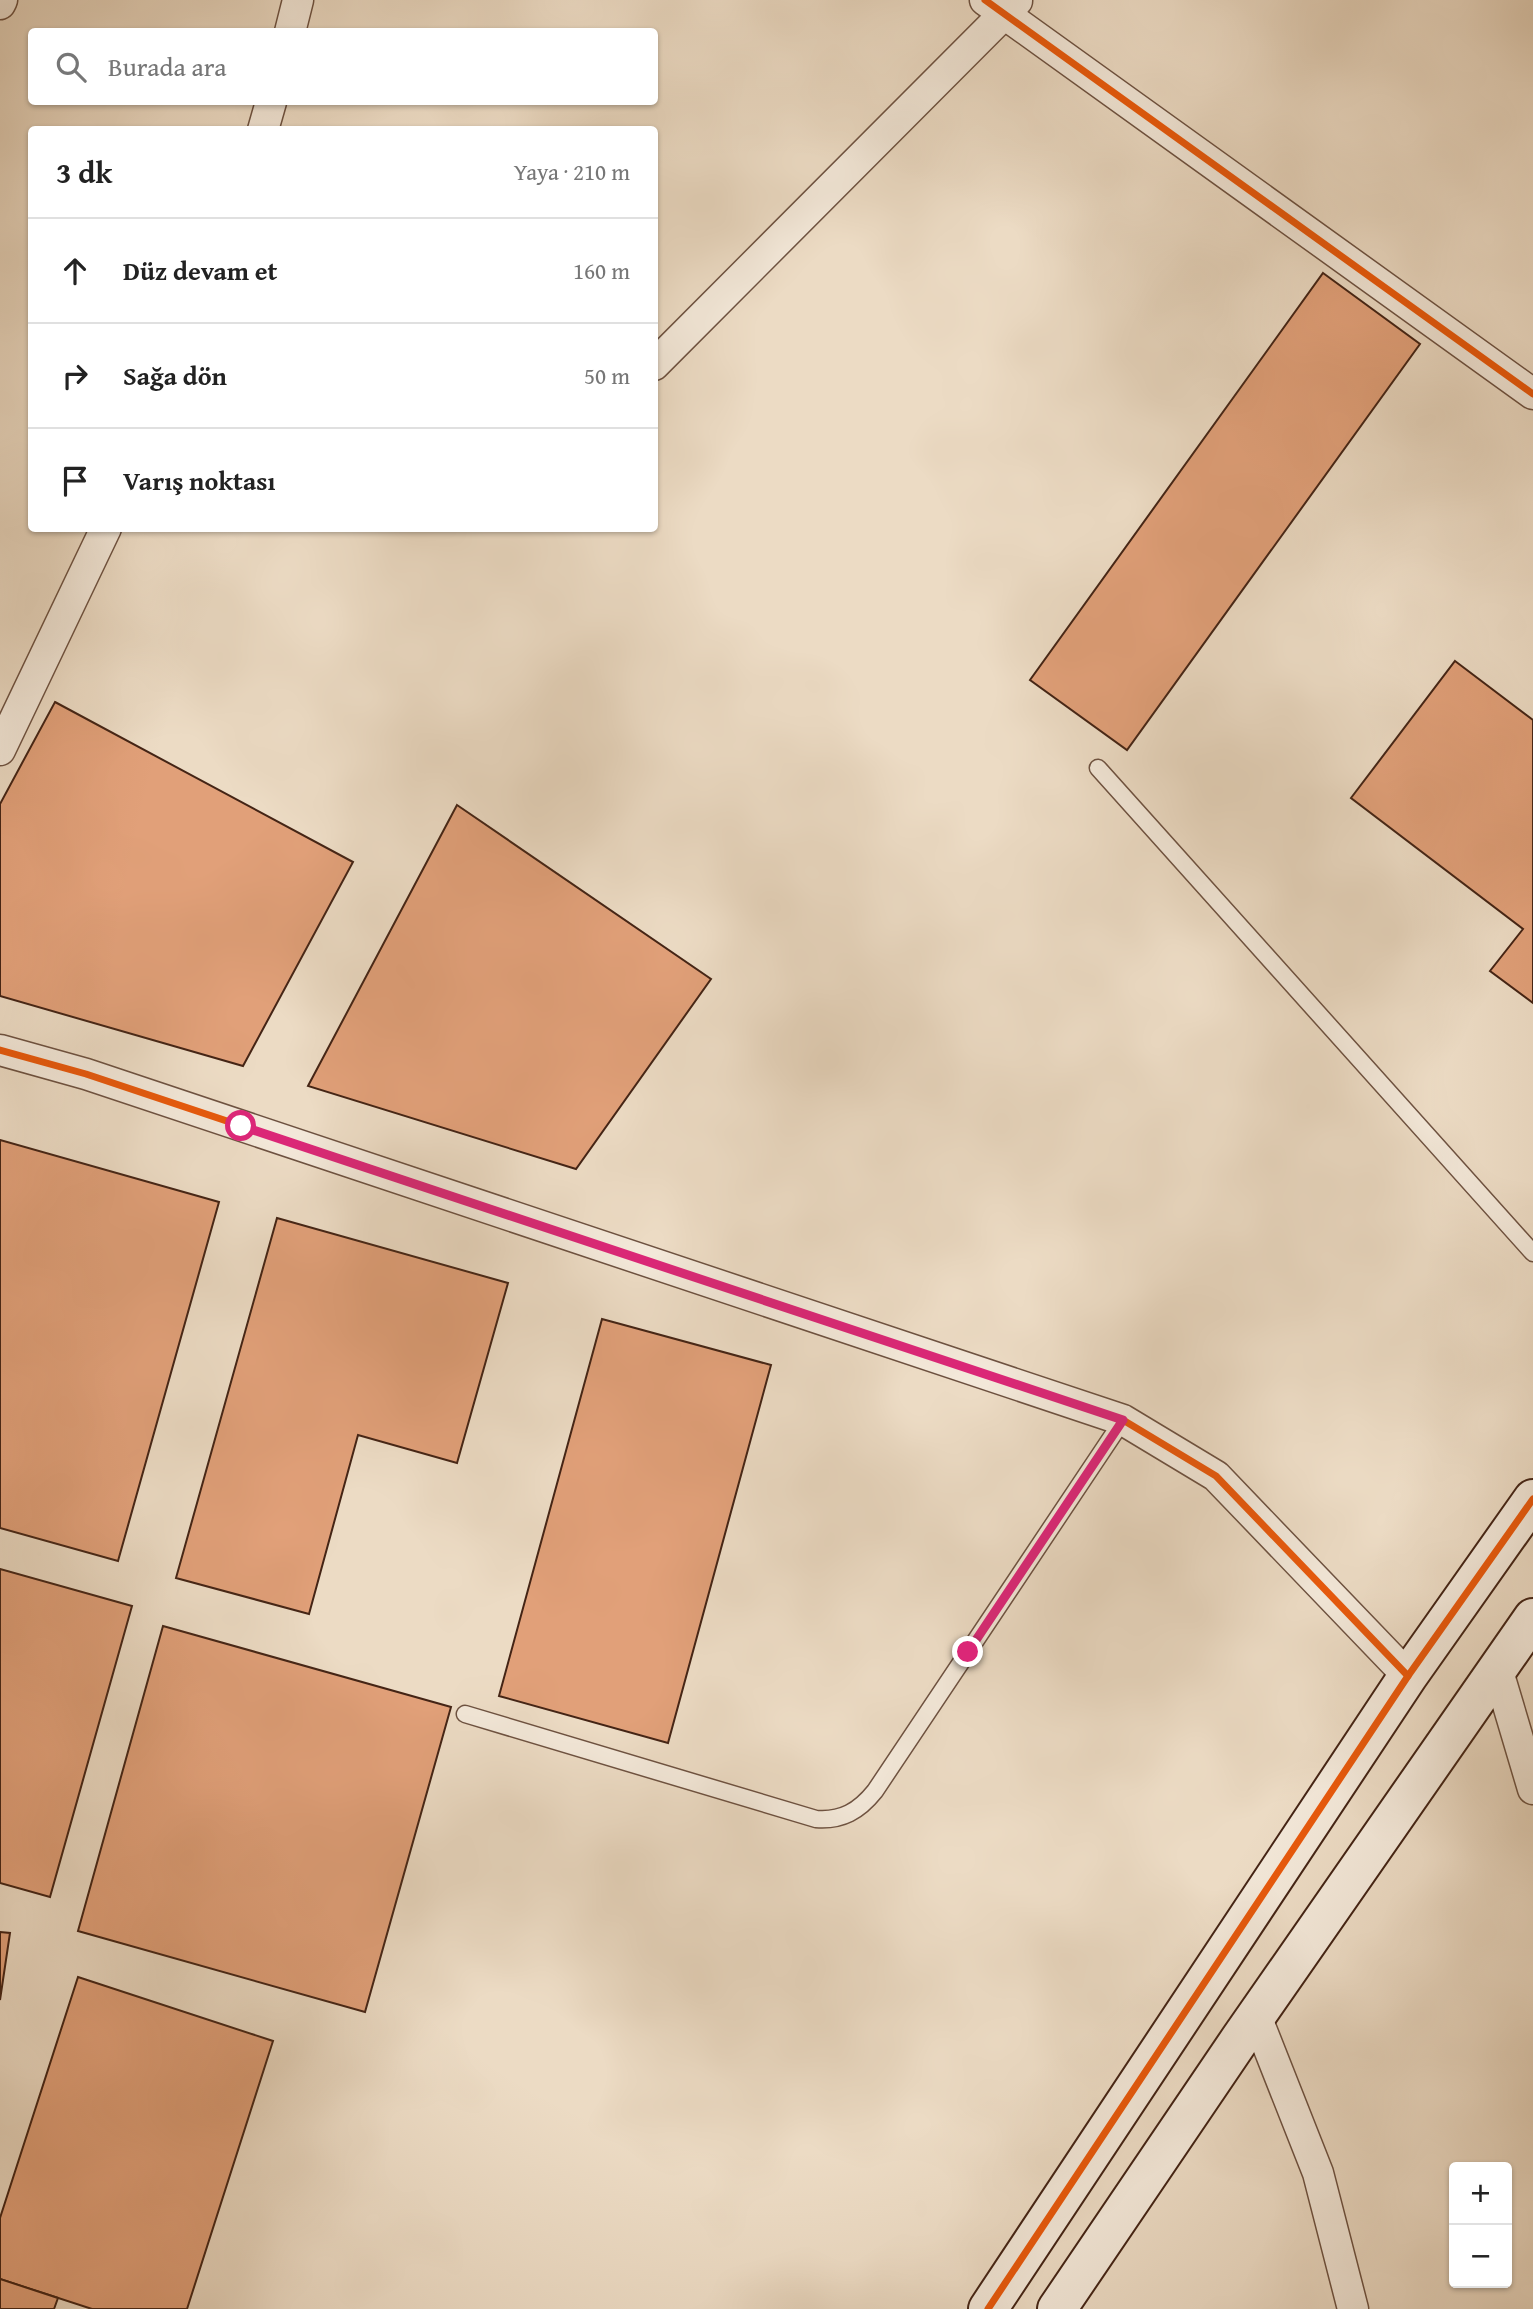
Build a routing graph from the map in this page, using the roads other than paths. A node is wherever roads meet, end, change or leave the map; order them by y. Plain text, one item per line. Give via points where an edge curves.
1 (298, 0) edge
2 (1003, 5) edge
3 (291, 28) edge
4 (270, 105) edge
5 (264, 126) edge
6 (658, 361) edge
7 (1533, 394) edge
8 (104, 532) edge
9 (0, 750) edge
10 (1098, 768) dead end
11 (0, 1050) edge
12 (1533, 1253) edge
13 (1123, 1420) junction
14 (1533, 1499) edge
15 (1533, 1618) edge
16 (1497, 1668) junction
17 (1408, 1676) junction
18 (465, 1714) dead end
19 (1533, 1789) edge
20 (1256, 2016) junction
21 (988, 2309) edge
22 (1057, 2309) edge
23 (1353, 2309) edge

1 - 3 street
2 - 6 street
2 - 7 street
4 - 5 street
8 - 9 street
10 - 12 lane
11 - 13 street via 86,1074
13 - 17 street via 1216,1476
13 - 18 lane via 875,1791 855,1812 816,1819
14 - 17 street
15 - 16 street
16 - 19 street
16 - 20 street
17 - 21 street
20 - 22 street
20 - 23 street via 1318,2173

